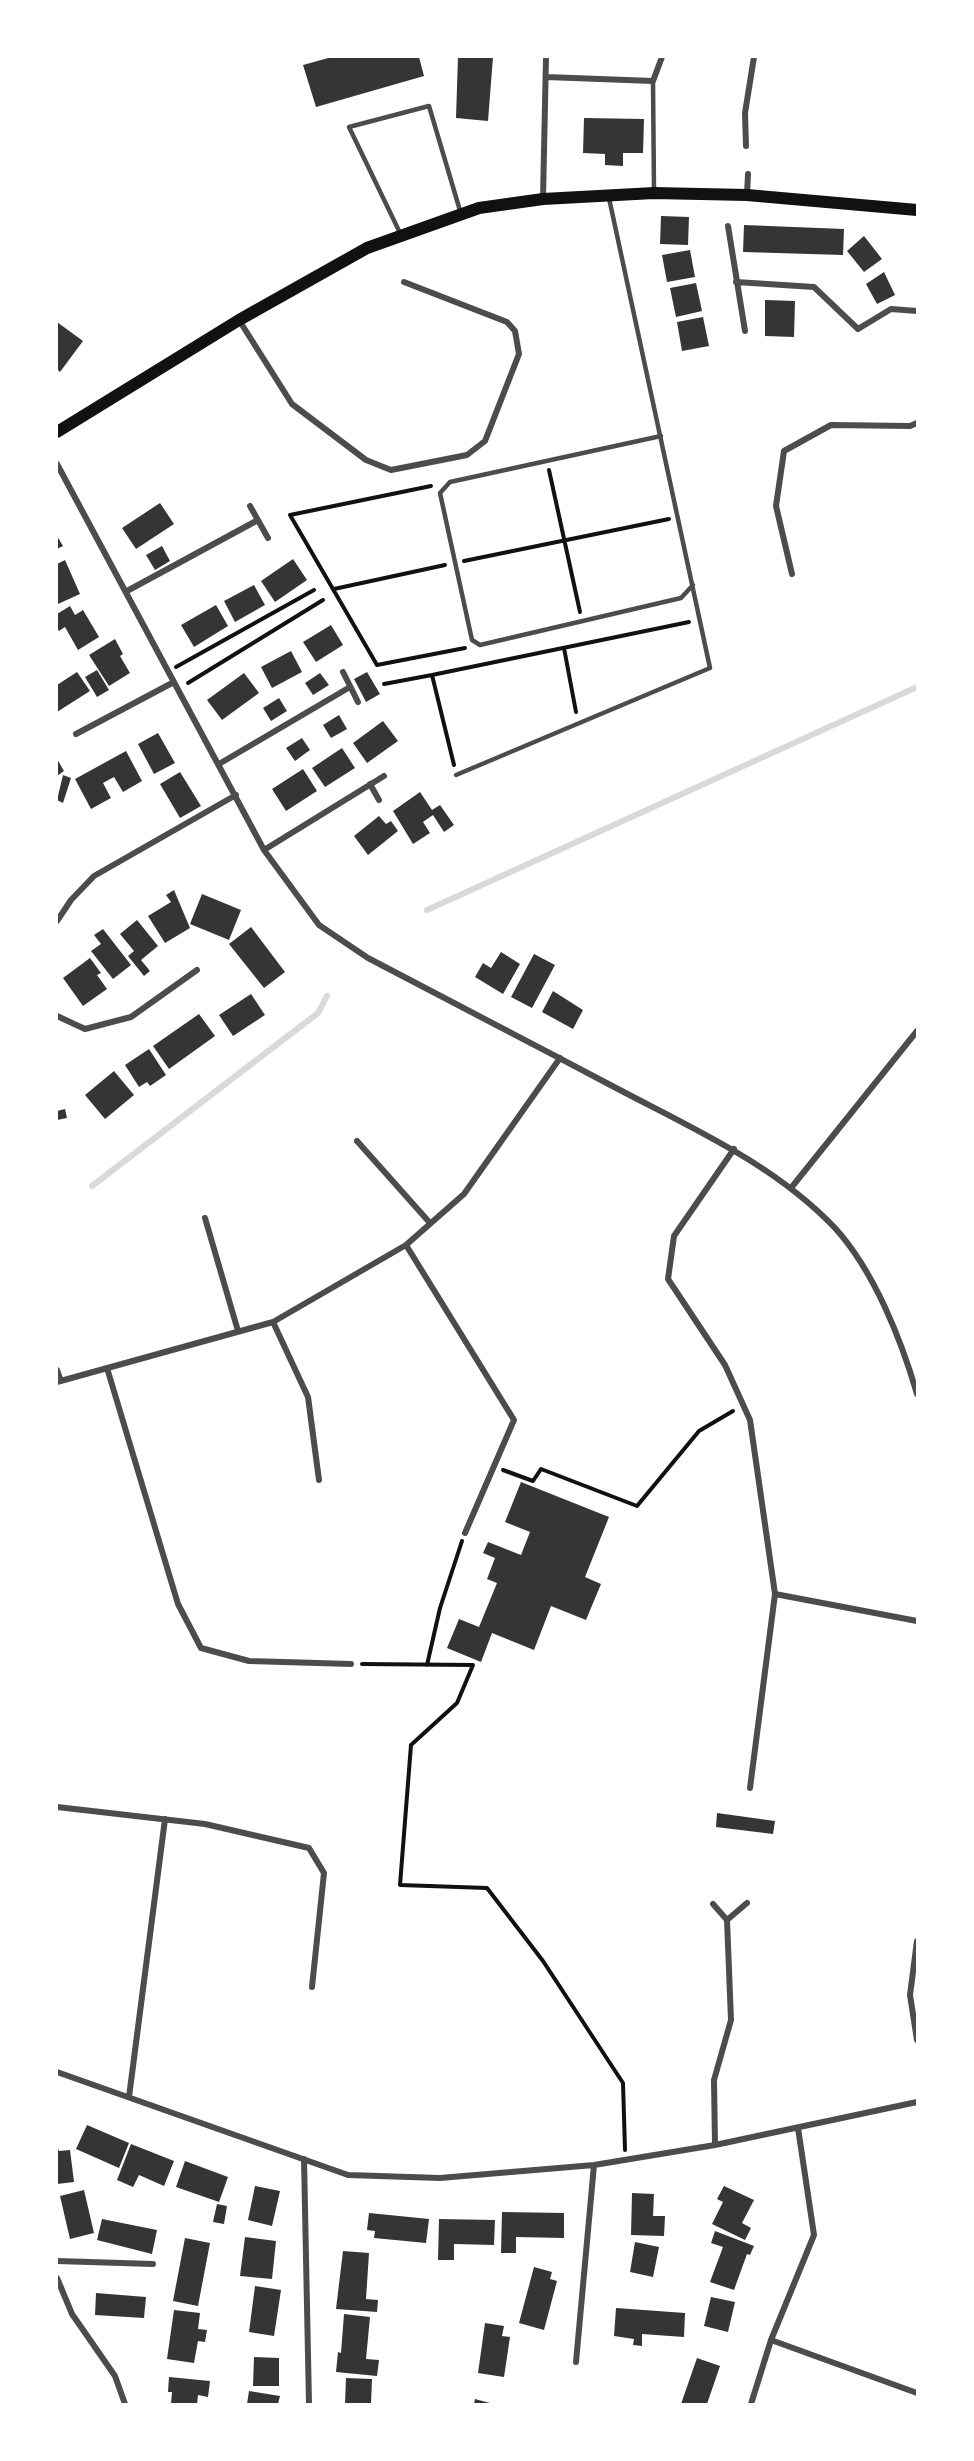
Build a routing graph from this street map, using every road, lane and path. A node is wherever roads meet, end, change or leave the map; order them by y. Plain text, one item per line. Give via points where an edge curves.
1 (546, 57) edge
2 (662, 57) edge
3 (754, 57) edge
4 (546, 77) junction
5 (652, 81) junction
6 (746, 146) dead end
7 (748, 174) dead end
8 (654, 193) junction
9 (608, 195) junction
10 (747, 195) junction
11 (543, 199) junction
12 (917, 210) edge
13 (461, 214) junction
14 (728, 226) dead end
15 (401, 235) junction
16 (404, 282) dead end
17 (736, 282) junction
18 (917, 311) edge
19 (239, 320) junction
20 (745, 331) dead end
21 (917, 423) edge
22 (57, 432) edge
23 (661, 436) junction
24 (548, 461) junction
25 (57, 464) edge
26 (450, 482) junction
27 (250, 507) dead end
28 (678, 517) junction
29 (258, 520) junction
30 (268, 538) dead end
31 (564, 540) junction
32 (455, 563) junction
33 (792, 574) dead end
34 (693, 585) junction
35 (334, 589) junction
36 (314, 590) dead end
37 (127, 591) junction
38 (323, 600) dead end
39 (700, 620) junction
40 (582, 622) junction
41 (480, 645) junction
42 (564, 648) junction
43 (169, 671) junction
44 (343, 672) dead end
45 (432, 675) junction
46 (384, 684) dead end
47 (176, 685) junction
48 (350, 687) junction
49 (358, 702) dead end
50 (579, 723) junction
51 (76, 734) dead end
52 (219, 764) junction
53 (456, 775) joint
54 (384, 776) dead end
55 (370, 784) junction
56 (236, 795) junction
57 (379, 800) dead end
58 (264, 850) junction
59 (57, 921) edge
60 (197, 970) dead end
61 (57, 1016) edge
62 (917, 1031) edge
63 (560, 1058) junction
64 (357, 1141) dead end
65 (734, 1149) junction
66 (791, 1188) junction
67 (205, 1218) dead end
68 (430, 1223) junction
69 (406, 1245) junction
70 (273, 1322) junction
71 (238, 1331) junction
72 (107, 1368) junction
73 (57, 1370) edge
74 (59, 1382) edge
75 (917, 1394) edge
76 (743, 1405) junction
77 (494, 1467) junction
78 (319, 1480) dead end
79 (465, 1533) joint
80 (775, 1594) junction
81 (917, 1621) edge
82 (351, 1664) joint
83 (428, 1665) junction
84 (750, 1788) dead end
85 (57, 1807) edge
86 (165, 1819) junction
87 (747, 1903) dead end
88 (713, 1904) dead end
89 (728, 1920) junction
90 (917, 1941) edge
91 (312, 1987) dead end
92 (917, 2040) edge
93 (57, 2072) edge
94 (129, 2097) junction
95 (917, 2102) edge
96 (798, 2128) junction
97 (716, 2145) junction
98 (304, 2159) junction
99 (626, 2160) junction
100 (594, 2165) junction
101 (57, 2261) edge
102 (153, 2264) dead end
103 (57, 2278) edge
104 (771, 2340) junction
105 (576, 2362) dead end
106 (917, 2393) edge
107 (125, 2404) edge
108 (309, 2404) edge
109 (751, 2404) edge

1 - 4 street
2 - 5 street
3 - 6 street via 745,113
4 - 5 street
4 - 11 street
5 - 8 lane
7 - 10 street
8 - 9 main road
8 - 10 main road
9 - 11 main road
9 - 23 lane
10 - 12 main road
11 - 13 main road
13 - 15 main road
13 - 15 lane via 429,106 349,127
14 - 17 street
15 - 19 main road via 367,248
16 - 19 street via 507,322 515,330 519,354 491,430 479,448 467,455 391,470 366,460 292,404
17 - 18 street via 814,287 858,329 891,309
17 - 20 street
19 - 22 main road
21 - 33 street via 831,425 784,451 776,506
23 - 24 lane
23 - 28 lane
24 - 26 lane
24 - 31 path
25 - 37 street
26 - 32 lane via 440,493
26 - 35 path via 290,515
27 - 29 street
28 - 31 path
28 - 34 lane
29 - 30 street
29 - 37 street
31 - 32 path
31 - 40 path
32 - 35 path
32 - 41 lane via 472,640
34 - 39 lane
34 - 40 lane via 681,598
35 - 41 path via 377,665
36 - 43 path
37 - 43 street
38 - 47 path
39 - 42 path
39 - 50 lane via 711,668
40 - 41 lane
42 - 45 path
42 - 50 path
43 - 47 street
44 - 48 street
45 - 46 path
45 - 53 path
47 - 51 street
47 - 52 street
48 - 49 street
48 - 52 street
50 - 53 lane
52 - 56 street
54 - 55 street
55 - 57 street
55 - 58 street
56 - 58 street
56 - 59 street via 94,876
58 - 63 street via 319,925 368,958
60 - 61 street via 131,1017 85,1029
62 - 66 street
63 - 65 street
63 - 68 street via 464,1194
64 - 68 street
65 - 66 street
65 - 76 street via 674,1236 668,1279 725,1365
66 - 75 street via 836,1229 878,1290
67 - 71 street
68 - 69 street
69 - 70 street
69 - 77 street via 514,1420
70 - 71 street
70 - 78 street via 308,1397
71 - 72 street
72 - 74 street
72 - 82 street via 178,1604 201,1648 249,1661
73 - 74 street
76 - 77 path via 699,1431 637,1506 541,1469 533,1481
76 - 80 street via 750,1420
77 - 79 street
79 - 83 path via 440,1608
80 - 81 street
80 - 84 street
82 - 83 path
83 - 99 path via 474,1665 457,1703 411,1745 400,1885 487,1888 543,1961 623,2083
85 - 86 street
86 - 91 street via 309,1848 324,1873
86 - 94 street
87 - 89 street
88 - 89 street
89 - 97 street via 731,2019 714,2080
90 - 92 street via 910,1995
93 - 94 street
94 - 98 street
95 - 96 street
96 - 97 street
96 - 104 street via 814,2235
97 - 99 street
98 - 100 street via 348,2175 440,2178
98 - 108 street
99 - 100 street
100 - 105 street
101 - 102 street
103 - 107 street via 72,2314 115,2376
104 - 106 street
104 - 109 street

